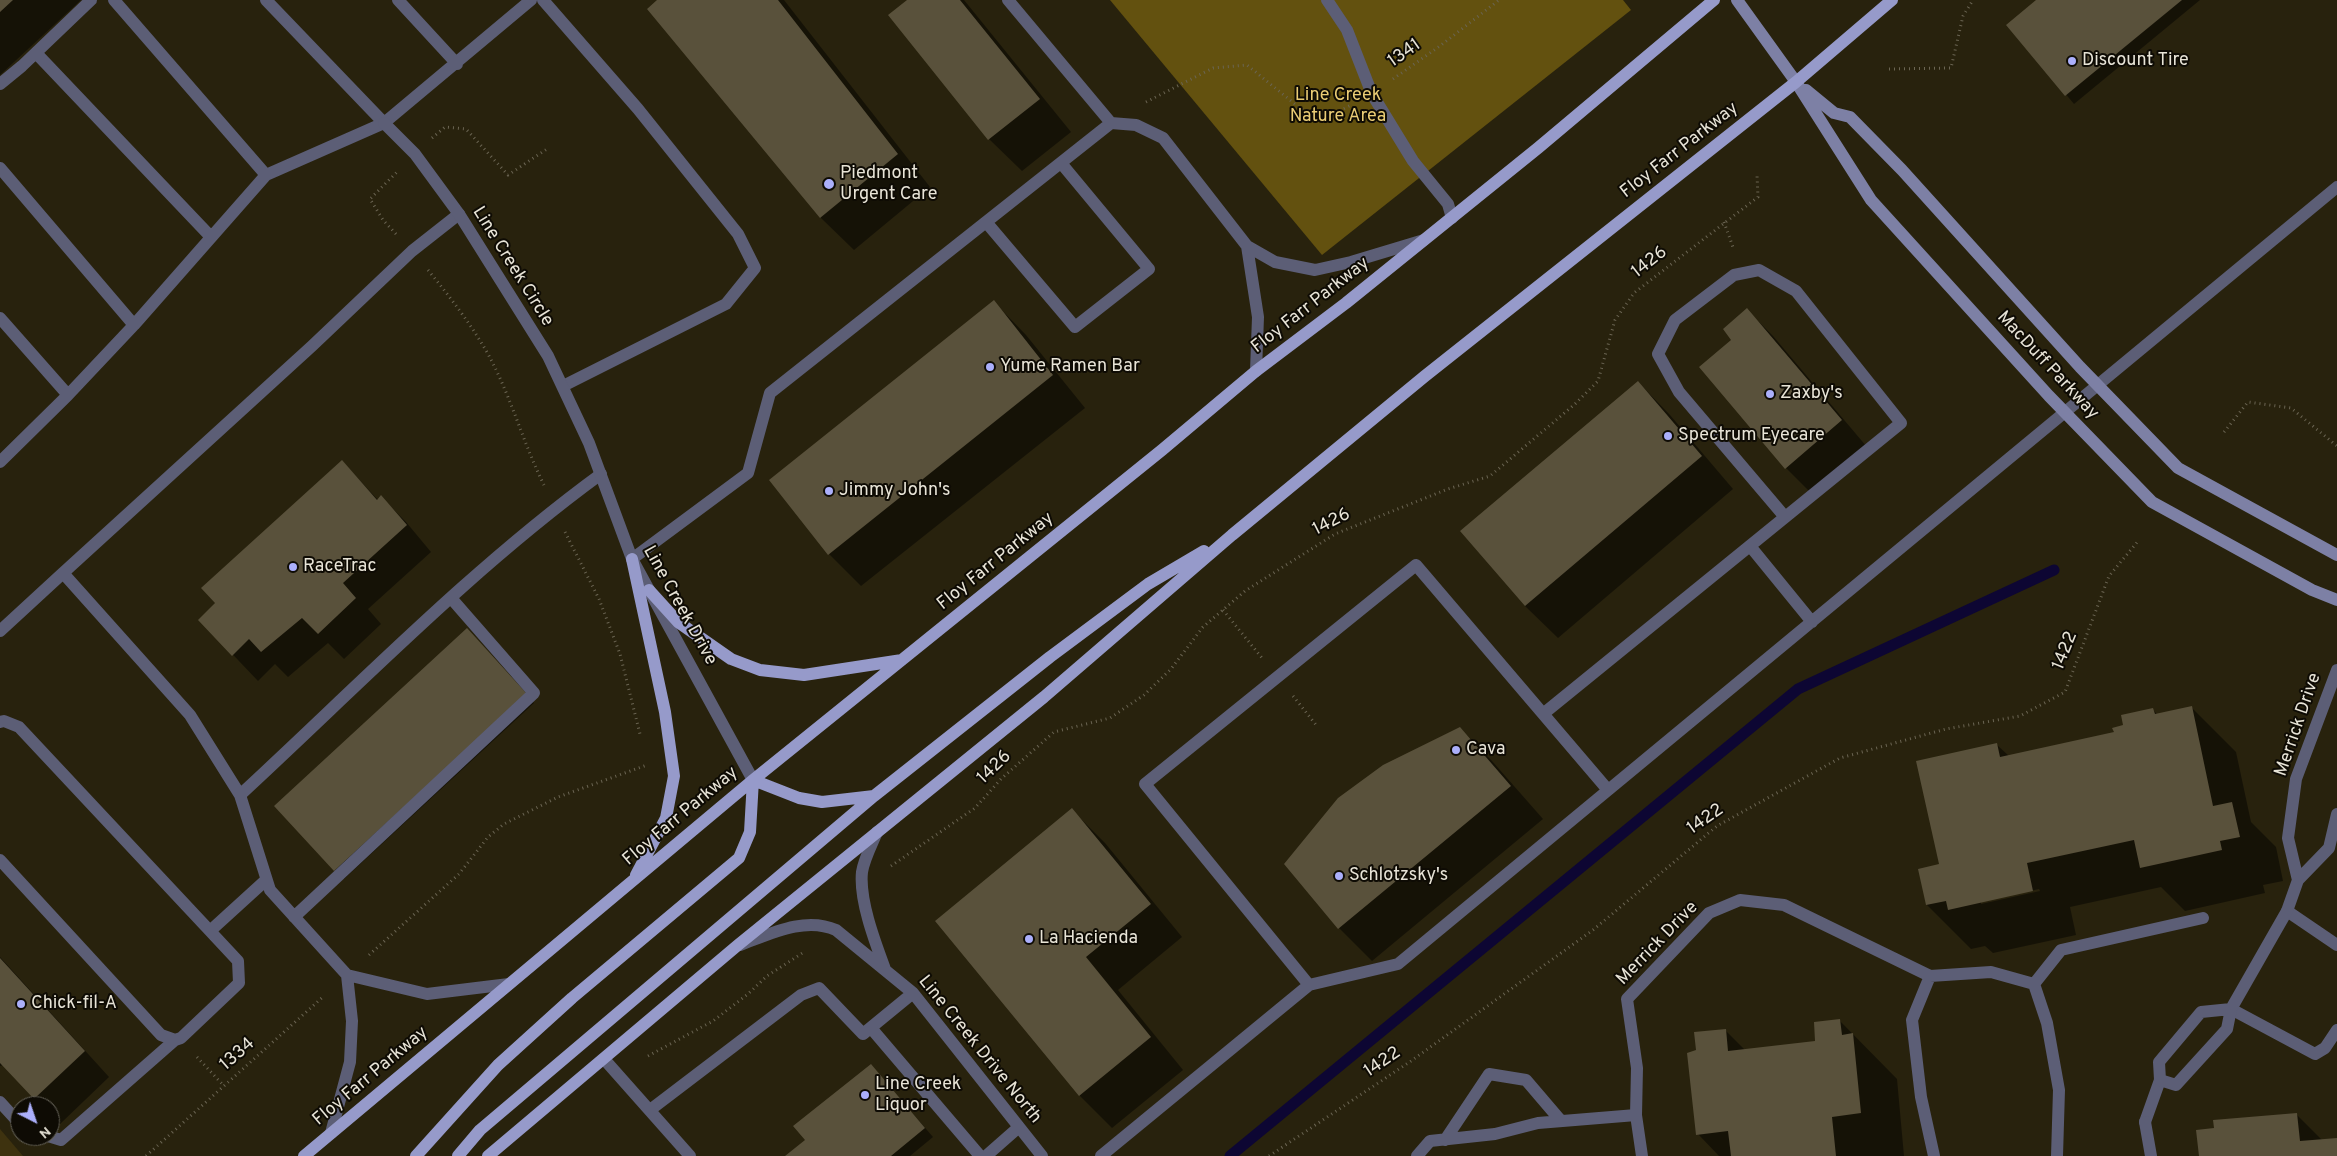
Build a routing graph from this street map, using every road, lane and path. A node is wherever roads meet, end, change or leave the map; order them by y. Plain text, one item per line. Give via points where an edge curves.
1 (91, 0) edge
2 (114, 0) edge
3 (266, 0) edge
4 (398, 0) edge
5 (531, 0) edge
6 (543, 0) edge
7 (1008, 0) edge
8 (1327, 0) edge
9 (1499, 0) edge
10 (1714, 0) edge
11 (1737, 0) edge
12 (1892, 0) edge
13 (1974, 0) edge
14 (36, 53) junction
15 (457, 64) junction
16 (1889, 68) dead end
17 (1796, 82) junction
18 (0, 84) edge
19 (1372, 94) junction
20 (384, 123) junction
21 (1111, 123) junction
22 (1061, 164) junction
23 (0, 168) edge
24 (266, 175) junction
25 (1757, 175) dead end
26 (2337, 187) edge
27 (459, 214) junction
28 (1452, 218) junction
29 (986, 222) junction
30 (211, 237) junction
31 (1424, 240) junction
32 (1247, 246) junction
33 (0, 318) edge
34 (134, 325) junction
35 (1256, 371) junction
36 (2097, 384) junction
37 (563, 386) junction
38 (68, 395) junction
39 (2065, 413) junction
40 (2224, 432) dead end
41 (590, 443) joint
42 (2337, 446) edge
43 (2, 456) edge
44 (601, 474) junction
45 (1785, 517) junction
46 (1232, 535) junction
47 (2138, 540) dead end
48 (1750, 546) junction
49 (2337, 555) edge
50 (632, 559) junction
51 (63, 573) junction
52 (649, 590) junction
53 (451, 598) junction
54 (2337, 600) edge
55 (1812, 622) junction
56 (0, 631) edge
57 (902, 660) junction
58 (2337, 670) edge
59 (1543, 714) junction
60 (2, 720) edge
61 (753, 780) junction
62 (1608, 790) junction
63 (240, 795) junction
64 (874, 796) junction
65 (2337, 814) edge
66 (877, 832) junction
67 (0, 860) edge
68 (890, 867) dead end
69 (266, 880) junction
70 (634, 880) junction
71 (2298, 880) junction
72 (2287, 910) junction
73 (294, 916) junction
74 (2203, 918) dead end
75 (210, 931) junction
76 (738, 945) junction
77 (2337, 945) edge
78 (806, 950) dead end
79 (885, 969) junction
80 (347, 975) junction
81 (1930, 976) junction
82 (509, 984) junction
83 (2034, 984) junction
84 (1309, 985) junction
85 (913, 992) junction
86 (2231, 1009) junction
87 (871, 1028) junction
88 (2337, 1030) edge
89 (178, 1039) junction
90 (604, 1059) junction
91 (617, 1076) junction
92 (2160, 1080) junction
93 (224, 1086) junction
94 (0, 1102) edge
95 (650, 1110) junction
96 (10, 1113) edge
97 (1636, 1115) junction
98 (1561, 1121) junction
99 (1019, 1127) junction
100 (331, 1133) junction
101 (60, 1140) edge
102 (1445, 1140) junction
103 (146, 1156) edge
104 (304, 1156) edge
105 (416, 1156) edge
106 (458, 1156) edge
107 (488, 1156) edge
108 (690, 1156) edge
109 (980, 1156) edge
110 (986, 1156) edge
111 (1042, 1156) edge
112 (1101, 1156) edge
113 (1269, 1156) edge
114 (1417, 1156) edge
115 (1642, 1156) edge
116 (1934, 1156) edge
117 (2057, 1156) edge
118 (2151, 1156) edge

1 - 14 street
2 - 24 street
3 - 20 street, Line Creek Circle
4 - 15 street
5 - 15 street
6 - 37 street via 638,109 738,234 755,268 726,304
7 - 21 street
8 - 19 street via 1347,30
9 - 19 path, 1341
10 - 28 main road, Floy Farr Parkway
11 - 17 street, MacDuff Parkway
12 - 17 main road, Floy Farr Parkway
13 - 16 path via 1963,16 1951,68
14 - 18 street
14 - 30 street
15 - 20 street
17 - 36 street, MacDuff Parkway via 1834,113 1850,118 1876,144
17 - 39 street, MacDuff Parkway via 1871,200
17 - 46 main road, Floy Farr Parkway via 1425,376
19 - 21 path, 1341 via 1328,117 1302,109 1247,65 1213,68
19 - 28 street via 1413,161 1448,204
20 - 24 street
20 - 27 street, Line Creek Circle via 414,154
21 - 22 street
21 - 32 street via 1136,125 1163,138
22 - 29 street
22 - 29 street via 1149,269 1075,327
23 - 34 street
24 - 30 street
25 - 68 path, 1426 via 1758,197 1634,293 1615,320 1598,381 1490,476 1448,489 1335,534 1245,591 1203,627 1171,669 1144,695 1110,718 1054,732 1001,779 975,808
26 - 36 street
27 - 37 street, Line Creek Circle
27 - 51 street via 412,251
28 - 31 main road, Floy Farr Parkway
29 - 50 street via 770,393 748,473
30 - 34 street
31 - 32 street via 1315,270 1275,262
31 - 35 main road, Floy Farr Parkway
32 - 35 street via 1258,317
33 - 38 street
34 - 38 street
35 - 57 main road, Floy Farr Parkway
36 - 39 street
36 - 49 street, MacDuff Parkway via 2178,468
37 - 41 street, Line Creek Circle
38 - 43 street
39 - 54 street, MacDuff Parkway via 2152,502 2312,590
39 - 55 street
40 - 42 path via 2248,402 2291,408
41 - 44 street, Line Creek Drive
44 - 50 street, Line Creek Drive
44 - 53 street via 554,508
45 - 45 street via 1901,423 1796,291 1758,270 1734,275 1676,320 1658,354 1679,392
45 - 48 street
46 - 64 main road, Floy Farr Parkway via 1148,584
46 - 66 main road, Floy Farr Parkway via 1044,697
47 - 113 path, 1422 via 2109,576 2064,692 2020,716 1946,730 1840,758 1717,826 1593,930 1411,1061
48 - 55 street
48 - 59 street
50 - 52 street, Line Creek Drive
50 - 70 main road via 666,712 674,776 666,818
51 - 56 street
51 - 63 street via 190,715
52 - 57 main road via 678,622 731,660 760,670 804,675
52 - 61 street, Line Creek Drive
53 - 63 street
53 - 73 street via 534,693
55 - 62 street
57 - 61 main road, Floy Farr Parkway
58 - 71 street, Merrick Drive via 2296,779 2288,838
59 - 62 street
59 - 84 street via 1416,565 1145,784
60 - 75 street via 19,727
61 - 64 main road via 799,798 814,800
61 - 70 main road, Floy Farr Parkway
61 - 105 main road via 750,832 739,858 505,1058
62 - 84 street via 1398,964
63 - 69 street
64 - 106 main road, Floy Farr Parkway via 488,1124
65 - 71 street via 2329,848
66 - 76 main road, Floy Farr Parkway
66 - 79 street via 862,870 862,889
67 - 89 street via 161,1035
69 - 73 street via 270,890
69 - 75 street
70 - 82 main road, Floy Farr Parkway
71 - 72 street
72 - 77 street
72 - 86 street
73 - 80 street
74 - 83 street via 2061,950
75 - 89 street via 238,961 240,983
76 - 79 street, Line Creek Drive North via 790,926 824,925 836,930
76 - 90 main road, Floy Farr Parkway
78 - 91 path via 767,976 713,1020
79 - 85 street, Line Creek Drive North
80 - 82 street via 427,994
80 - 93 path, 1334
80 - 100 street via 352,1021 350,1062
81 - 83 street, Merrick Drive via 1991,972
81 - 97 street, Merrick Drive via 1784,905 1740,900 1709,913 1627,999 1637,1068
81 - 116 street via 1912,1020 1921,1097
82 - 100 main road, Floy Farr Parkway
83 - 117 street via 2047,1023 2058,1090
84 - 112 street
85 - 87 street
85 - 99 street, Line Creek Drive North
86 - 88 street via 2316,1054
86 - 92 street via 2227,1029 2176,1085
86 - 92 street via 2201,1012 2159,1062
87 - 95 street via 863,1034 819,988 801,994
87 - 109 street
89 - 93 path
89 - 101 street
90 - 91 street
90 - 107 main road, Floy Farr Parkway
91 - 95 street
92 - 118 street via 2145,1122
93 - 103 path, 1334
94 - 96 street
95 - 108 street
97 - 98 street
97 - 115 street, Merrick Drive
98 - 102 street
98 - 102 street via 1526,1080 1489,1074
99 - 110 street
99 - 111 street, Line Creek Drive North
100 - 104 main road, Floy Farr Parkway
102 - 114 street via 1430,1141

